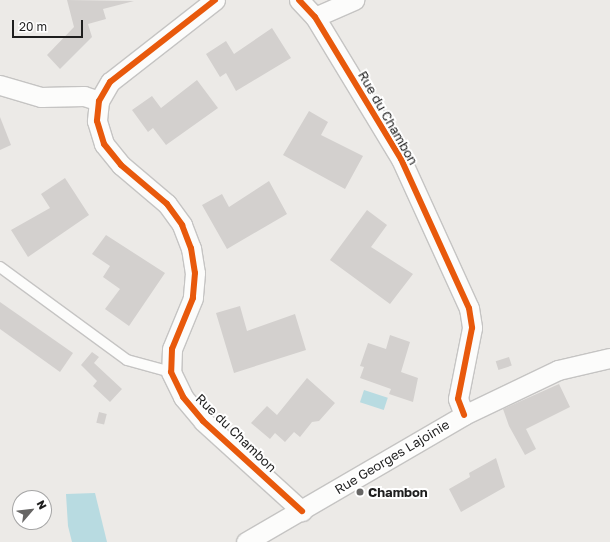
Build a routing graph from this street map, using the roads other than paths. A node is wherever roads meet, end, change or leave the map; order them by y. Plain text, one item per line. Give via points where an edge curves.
1 (215, 0) edge
2 (299, 0) edge
3 (354, 0) edge
4 (315, 17) junction
5 (0, 86) edge
6 (99, 101) junction
7 (0, 267) edge
8 (610, 358) edge
9 (171, 372) junction
10 (464, 415) junction
11 (302, 511) junction
12 (246, 542) edge

1 - 6 street, Rue du Chambon via 116,78
2 - 4 street, Rue du Chambon
3 - 4 street
4 - 10 street, Rue du Chambon via 402,159 469,308 472,328 458,399
5 - 6 street via 41,97 84,96
6 - 9 street, Rue du Chambon via 96,121 104,144 121,165 167,204 182,225 191,248 193,298 172,349
7 - 9 lane via 127,360
8 - 10 street, Rue Georges Lajoinie via 558,370
9 - 11 street, Rue du Chambon via 183,397 203,421
10 - 11 street, Rue Georges Lajoinie
11 - 12 street, Rue Georges Lajoinie

